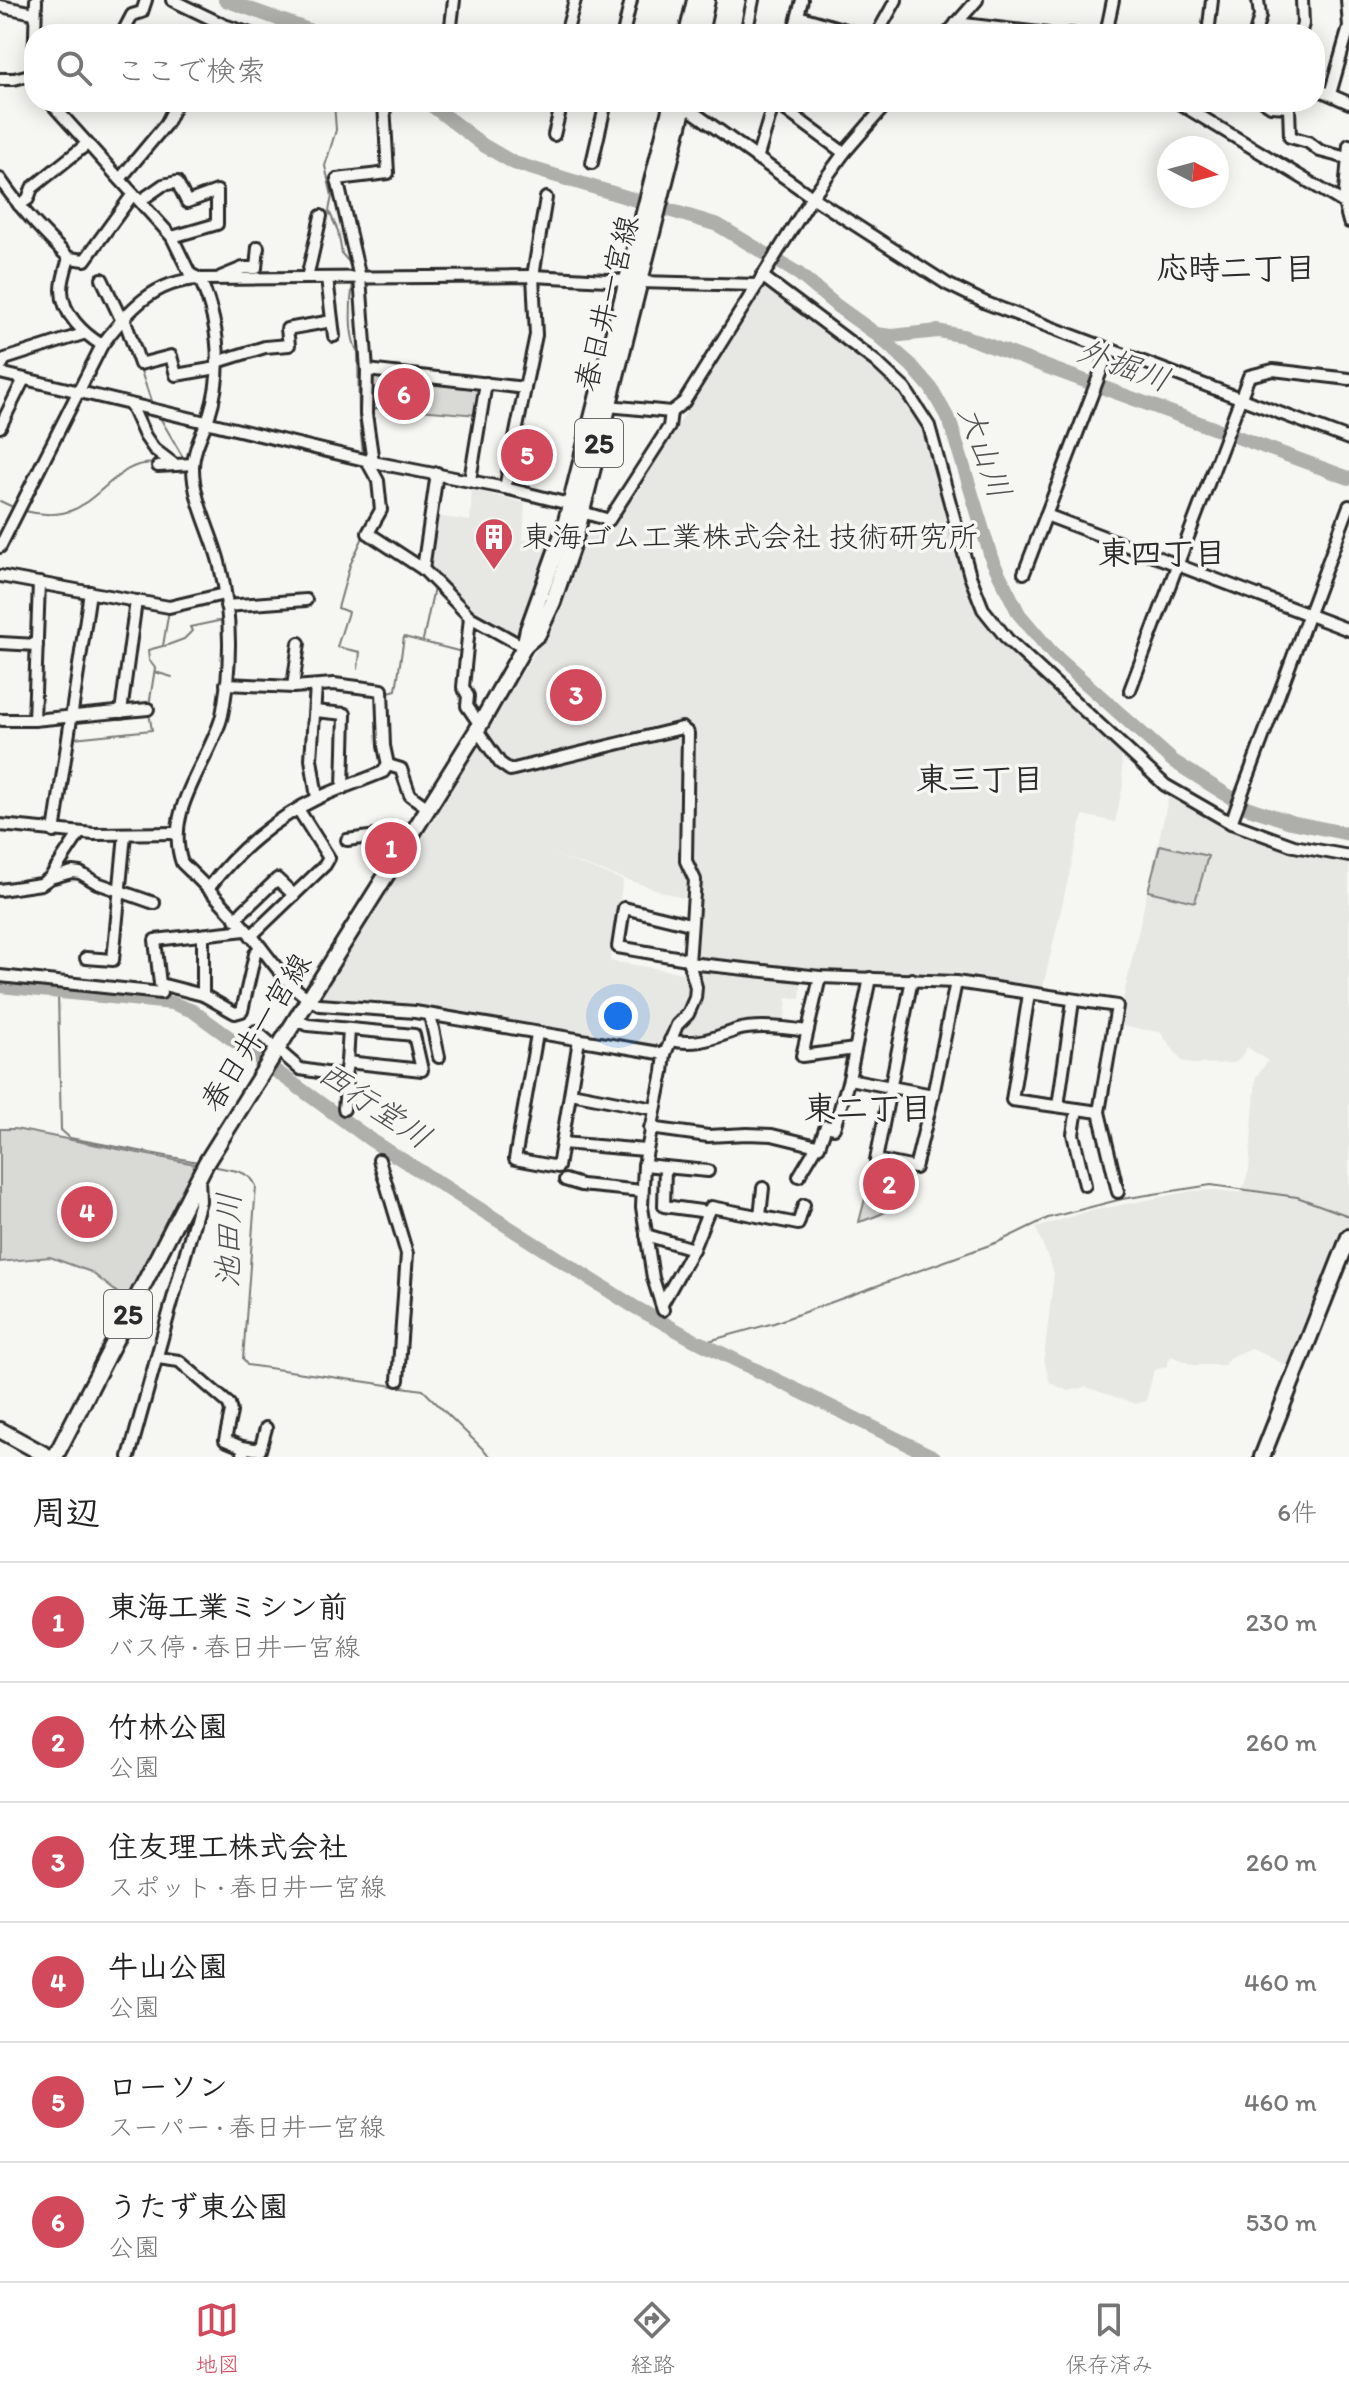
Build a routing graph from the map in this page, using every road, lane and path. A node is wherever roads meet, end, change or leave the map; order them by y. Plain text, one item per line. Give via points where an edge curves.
1 (36, 0) edge
2 (146, 0) edge
3 (172, 0) edge
4 (454, 0) edge
5 (575, 0) edge
6 (631, 0) edge
7 (695, 0) edge
8 (707, 0) edge
9 (753, 0) edge
10 (802, 0) edge
11 (896, 0) edge
12 (977, 0) edge
13 (1113, 0) edge
14 (1212, 0) edge
15 (1258, 0) edge
16 (1302, 0) edge
17 (1347, 0) edge
18 (0, 6) edge
19 (34, 13) junction
20 (798, 16) junction
21 (956, 23) joint
22 (34, 24) edge
23 (127, 24) edge
24 (222, 24) edge
25 (451, 24) edge
26 (569, 24) edge
27 (625, 24) edge
28 (689, 24) edge
29 (702, 24) edge
30 (748, 24) edge
31 (796, 24) edge
32 (818, 24) edge
33 (883, 24) edge
34 (964, 24) edge
35 (1108, 24) edge
36 (1209, 24) edge
37 (1258, 24) edge
38 (1303, 24) edge
39 (24, 76) edge
40 (0, 79) edge
41 (1325, 92) edge
42 (1330, 94) junction
43 (1349, 103) edge
44 (59, 112) edge
45 (171, 112) edge
46 (384, 112) edge
47 (560, 112) edge
48 (604, 112) edge
49 (677, 112) edge
50 (692, 112) edge
51 (771, 112) edge
52 (788, 112) edge
53 (879, 112) edge
54 (1196, 112) edge
55 (1202, 112) edge
56 (1289, 112) edge
57 (1202, 115) junction
58 (554, 135) dead end
59 (87, 144) junction
60 (1349, 145) edge
61 (844, 153) junction
62 (1347, 158) edge
63 (757, 159) junction
64 (592, 163) dead end
65 (0, 179) edge
66 (120, 179) junction
67 (136, 197) junction
68 (812, 197) junction
69 (546, 198) dead end
70 (1344, 203) junction
71 (19, 205) junction
72 (321, 216) dead end
73 (1349, 222) edge
74 (172, 237) junction
75 (258, 247) dead end
76 (69, 258) junction
77 (533, 276) junction
78 (307, 278) junction
79 (327, 278) junction
80 (360, 278) junction
81 (761, 278) junction
82 (102, 279) dead end
83 (200, 279) junction
84 (217, 279) junction
85 (632, 281) junction
86 (122, 319) junction
87 (332, 321) junction
88 (83, 334) junction
89 (334, 336) dead end
90 (102, 345) junction
91 (1109, 350) junction
92 (217, 365) junction
93 (0, 370) edge
94 (367, 370) junction
95 (24, 379) junction
96 (1349, 379) edge
97 (486, 383) junction
98 (525, 388) junction
99 (76, 392) junction
100 (1240, 400) junction
101 (131, 405) junction
102 (608, 406) junction
103 (671, 412) junction
104 (206, 423) junction
105 (0, 427) edge
106 (1349, 439) edge
107 (370, 462) junction
108 (193, 464) junction
109 (175, 465) junction
110 (158, 466) dead end
111 (437, 473) junction
112 (470, 480) junction
113 (505, 488) junction
114 (1349, 506) edge
115 (576, 508) junction
116 (1046, 515) junction
117 (0, 547) edge
118 (1178, 565) junction
119 (423, 569) junction
120 (1024, 573) dead end
121 (0, 576) edge
122 (39, 583) junction
123 (90, 592) junction
124 (224, 594) junction
125 (306, 600) dead end
126 (136, 601) junction
127 (226, 606) junction
128 (1308, 615) junction
129 (470, 617) junction
130 (1349, 630) edge
131 (0, 643) edge
132 (299, 643) dead end
133 (37, 645) junction
134 (524, 647) junction
135 (226, 684) junction
136 (316, 686) junction
137 (293, 687) junction
138 (1130, 690) dead end
139 (148, 709) dead end
140 (315, 711) junction
141 (121, 712) junction
142 (72, 716) junction
143 (2, 720) dead end
144 (34, 720) junction
145 (479, 727) junction
146 (388, 765) junction
147 (343, 788) junction
148 (317, 798) junction
149 (428, 808) junction
150 (298, 809) junction
151 (1231, 823) junction
152 (0, 825) edge
153 (54, 832) junction
154 (177, 833) junction
155 (79, 834) junction
156 (125, 834) junction
157 (408, 839) junction
158 (347, 840) dead end
159 (1349, 856) edge
160 (50, 878) junction
161 (208, 889) junction
162 (0, 890) edge
163 (119, 891) junction
164 (294, 895) junction
165 (154, 903) dead end
166 (235, 919) junction
167 (690, 924) junction
168 (248, 933) junction
169 (203, 935) junction
170 (260, 947) junction
171 (86, 958) dead end
172 (688, 961) junction
173 (0, 976) edge
174 (820, 977) junction
175 (870, 978) junction
176 (912, 979) junction
177 (956, 982) junction
178 (161, 993) dead end
179 (1029, 994) junction
180 (203, 995) junction
181 (307, 999) junction
182 (1073, 1001) junction
183 (415, 1012) junction
184 (430, 1015) junction
185 (294, 1020) junction
186 (349, 1029) junction
187 (256, 1031) dead end
188 (807, 1031) junction
189 (412, 1034) junction
190 (537, 1034) junction
191 (579, 1040) junction
192 (670, 1040) junction
193 (855, 1049) junction
194 (276, 1051) junction
195 (665, 1054) junction
196 (439, 1057) dead end
197 (347, 1062) junction
198 (345, 1076) junction
199 (849, 1079) junction
200 (891, 1088) junction
201 (571, 1093) junction
202 (933, 1095) junction
203 (1058, 1106) junction
204 (344, 1109) dead end
205 (654, 1109) junction
206 (1077, 1109) junction
207 (1099, 1112) junction
208 (650, 1128) junction
209 (562, 1143) junction
210 (817, 1146) junction
211 (645, 1150) junction
212 (379, 1160) dead end
213 (644, 1165) junction
214 (665, 1167) junction
215 (202, 1170) junction
216 (708, 1171) dead end
217 (799, 1176) dead end
218 (565, 1180) dead end
219 (1085, 1185) dead end
220 (763, 1188) dead end
221 (642, 1191) junction
222 (1118, 1192) dead end
223 (804, 1205) dead end
224 (708, 1212) junction
225 (760, 1216) junction
226 (646, 1235) junction
227 (1349, 1237) edge
228 (693, 1249) junction
229 (158, 1358) junction
230 (398, 1380) dead end
231 (266, 1428) dead end
232 (0, 1430) edge
233 (243, 1452) edge
234 (52, 1457) edge
235 (129, 1457) edge
236 (1262, 1457) edge

1 - 19 street
2 - 23 street via 142,12
3 - 24 street
4 - 25 street
5 - 26 street
6 - 27 street
7 - 28 main road
8 - 29 main road
9 - 30 street
10 - 20 street
11 - 33 street
12 - 21 street
13 - 35 street
14 - 36 street
15 - 37 street
16 - 38 street
17 - 42 street via 1349,27
18 - 19 street
19 - 22 street
20 - 31 street
20 - 32 street
21 - 34 street
39 - 40 street
41 - 42 street
42 - 43 street
44 - 59 street
45 - 66 street
46 - 80 street via 388,173 337,179
47 - 58 street
48 - 64 street
49 - 85 main road, 春日井一宮線 / 25
50 - 63 street
51 - 63 street
52 - 61 street
53 - 61 street
54 - 57 street
55 - 57 street
56 - 62 street via 1290,137
57 - 70 street
59 - 66 street
59 - 71 street
60 - 62 street
61 - 68 street
62 - 70 street
63 - 68 street
65 - 71 street
66 - 67 street
67 - 74 street
67 - 74 street via 177,182 187,202 217,191 217,224
67 - 76 street via 85,260
68 - 81 street
68 - 91 street via 947,284
69 - 77 street
70 - 73 street
71 - 76 street
72 - 78 street
74 - 83 street via 190,274
75 - 84 street via 256,268
76 - 88 street via 62,293
77 - 80 street
77 - 85 street
77 - 98 street via 536,335
78 - 79 street
78 - 84 street
79 - 80 street
79 - 87 street
80 - 94 street
81 - 85 street
81 - 103 street via 684,402
81 - 151 street via 905,389 929,426 983,609 1008,640 1165,785
82 - 86 street
83 - 84 street
83 - 86 street via 161,287
83 - 92 street via 216,322
85 - 102 main road, 春日井一宮線 / 25
85 - 115 main road, 春日井一宮線 / 25
86 - 90 street
86 - 92 street via 140,364 171,356 176,375
87 - 89 street
87 - 92 street via 287,329 289,345 265,347
88 - 90 street
88 - 93 street via 5,359
90 - 99 street
91 - 100 street
91 - 116 street
92 - 104 street
93 - 95 street
94 - 97 street
94 - 107 street
95 - 99 street
95 - 105 street
96 - 100 street via 1273,370 1249,376
97 - 98 street
97 - 112 street
98 - 113 street
99 - 101 street
99 - 117 street
100 - 106 street
100 - 118 street
101 - 104 street
101 - 109 street via 154,449
102 - 103 street
102 - 115 main road, 春日井一宮線 / 25
103 - 115 street via 669,427 609,520
104 - 107 street
104 - 108 street
107 - 111 street
107 - 119 street via 381,510 368,533
108 - 109 street
108 - 124 street
109 - 110 street
111 - 112 street
111 - 119 street
112 - 113 street
113 - 115 street
114 - 128 street
115 - 134 main road, 春日井一宮線 / 25
116 - 118 street
116 - 120 street
118 - 128 street
118 - 138 street
119 - 129 street
121 - 122 street
122 - 123 street
122 - 133 street
123 - 126 street
123 - 142 street
124 - 126 street via 169,607
124 - 127 street
125 - 127 street
126 - 141 street
127 - 135 street
128 - 130 street
128 - 151 street
129 - 134 street
129 - 145 street via 463,687
131 - 133 street
132 - 137 street
133 - 144 street
134 - 145 main road, 春日井一宮線 / 25
135 - 137 street
135 - 154 street via 221,719
136 - 137 street
136 - 140 street
136 - 146 street via 382,690
139 - 141 street
140 - 147 street via 345,714
140 - 148 street via 311,759
141 - 142 street
142 - 144 street
142 - 153 street
143 - 144 street
145 - 149 main road, 春日井一宮線 / 25
145 - 167 street via 500,763 510,770 682,728 688,733 686,861 695,880
146 - 147 street
146 - 149 street via 401,769 410,795
147 - 148 street
148 - 150 street
149 - 157 main road, 春日井一宮線 / 25
150 - 161 street via 229,861
150 - 164 street via 329,858
151 - 159 street via 1294,846
152 - 153 street
153 - 155 street
154 - 156 street
154 - 161 street via 182,863
155 - 156 street
155 - 160 street
156 - 163 street
157 - 158 street via 384,835
157 - 181 main road, 春日井一宮線 / 25
160 - 162 street
160 - 163 street via 80,873
161 - 166 street
163 - 165 street
163 - 171 street via 113,960
164 - 166 street via 277,879
164 - 168 street
166 - 168 street
167 - 172 street
167 - 172 street via 624,908 618,947
168 - 169 street
168 - 170 street
169 - 180 street
169 - 180 street via 155,940 160,984
170 - 180 street via 242,1011 235,1013
170 - 181 street
172 - 174 street
172 - 192 street via 695,998
173 - 178 street
174 - 175 street
174 - 188 street
175 - 176 street
175 - 193 street
176 - 177 street
176 - 200 street
177 - 179 street
177 - 202 street
179 - 182 street
179 - 203 street via 1012,1100
181 - 183 street via 320,1005
181 - 185 main road, 春日井一宮線 / 25
182 - 203 street
182 - 207 street via 1117,1006
183 - 184 street
183 - 189 street
184 - 190 street
184 - 196 street
185 - 186 street
185 - 194 main road, 春日井一宮線 / 25
186 - 189 street
186 - 197 street
187 - 194 street
188 - 192 street via 739,1029 701,1042
188 - 193 street via 802,1056
189 - 197 street via 422,1070
190 - 191 street
190 - 209 street via 515,1159 558,1167
191 - 195 street
191 - 201 street
192 - 195 street
193 - 199 street
194 - 198 street via 300,1069
194 - 215 main road, 春日井一宮線 / 25
195 - 205 street
197 - 198 street
198 - 204 street
199 - 200 street
199 - 210 street via 834,1128 826,1126
200 - 202 street
200 - 202 street via 876,1160 915,1168
201 - 205 street
201 - 209 street
203 - 206 street
205 - 208 street
206 - 207 street
206 - 219 street via 1073,1134
207 - 222 street
208 - 210 street via 708,1136 772,1135
208 - 211 street
209 - 211 street
210 - 217 street
211 - 213 street
212 - 230 street via 407,1254
213 - 214 street
213 - 221 street
214 - 216 street
214 - 224 street via 664,1206
215 - 229 street via 200,1201
215 - 234 main road, 春日井一宮線 / 25
218 - 221 street
220 - 225 street
221 - 226 street
223 - 225 street via 798,1224
224 - 225 street via 711,1207
224 - 228 street
226 - 228 street
226 - 228 street via 663,1307
227 - 236 main road
229 - 233 street via 179,1361 229,1404 225,1440 236,1442
229 - 235 street
231 - 233 street via 260,1450
232 - 234 main road

